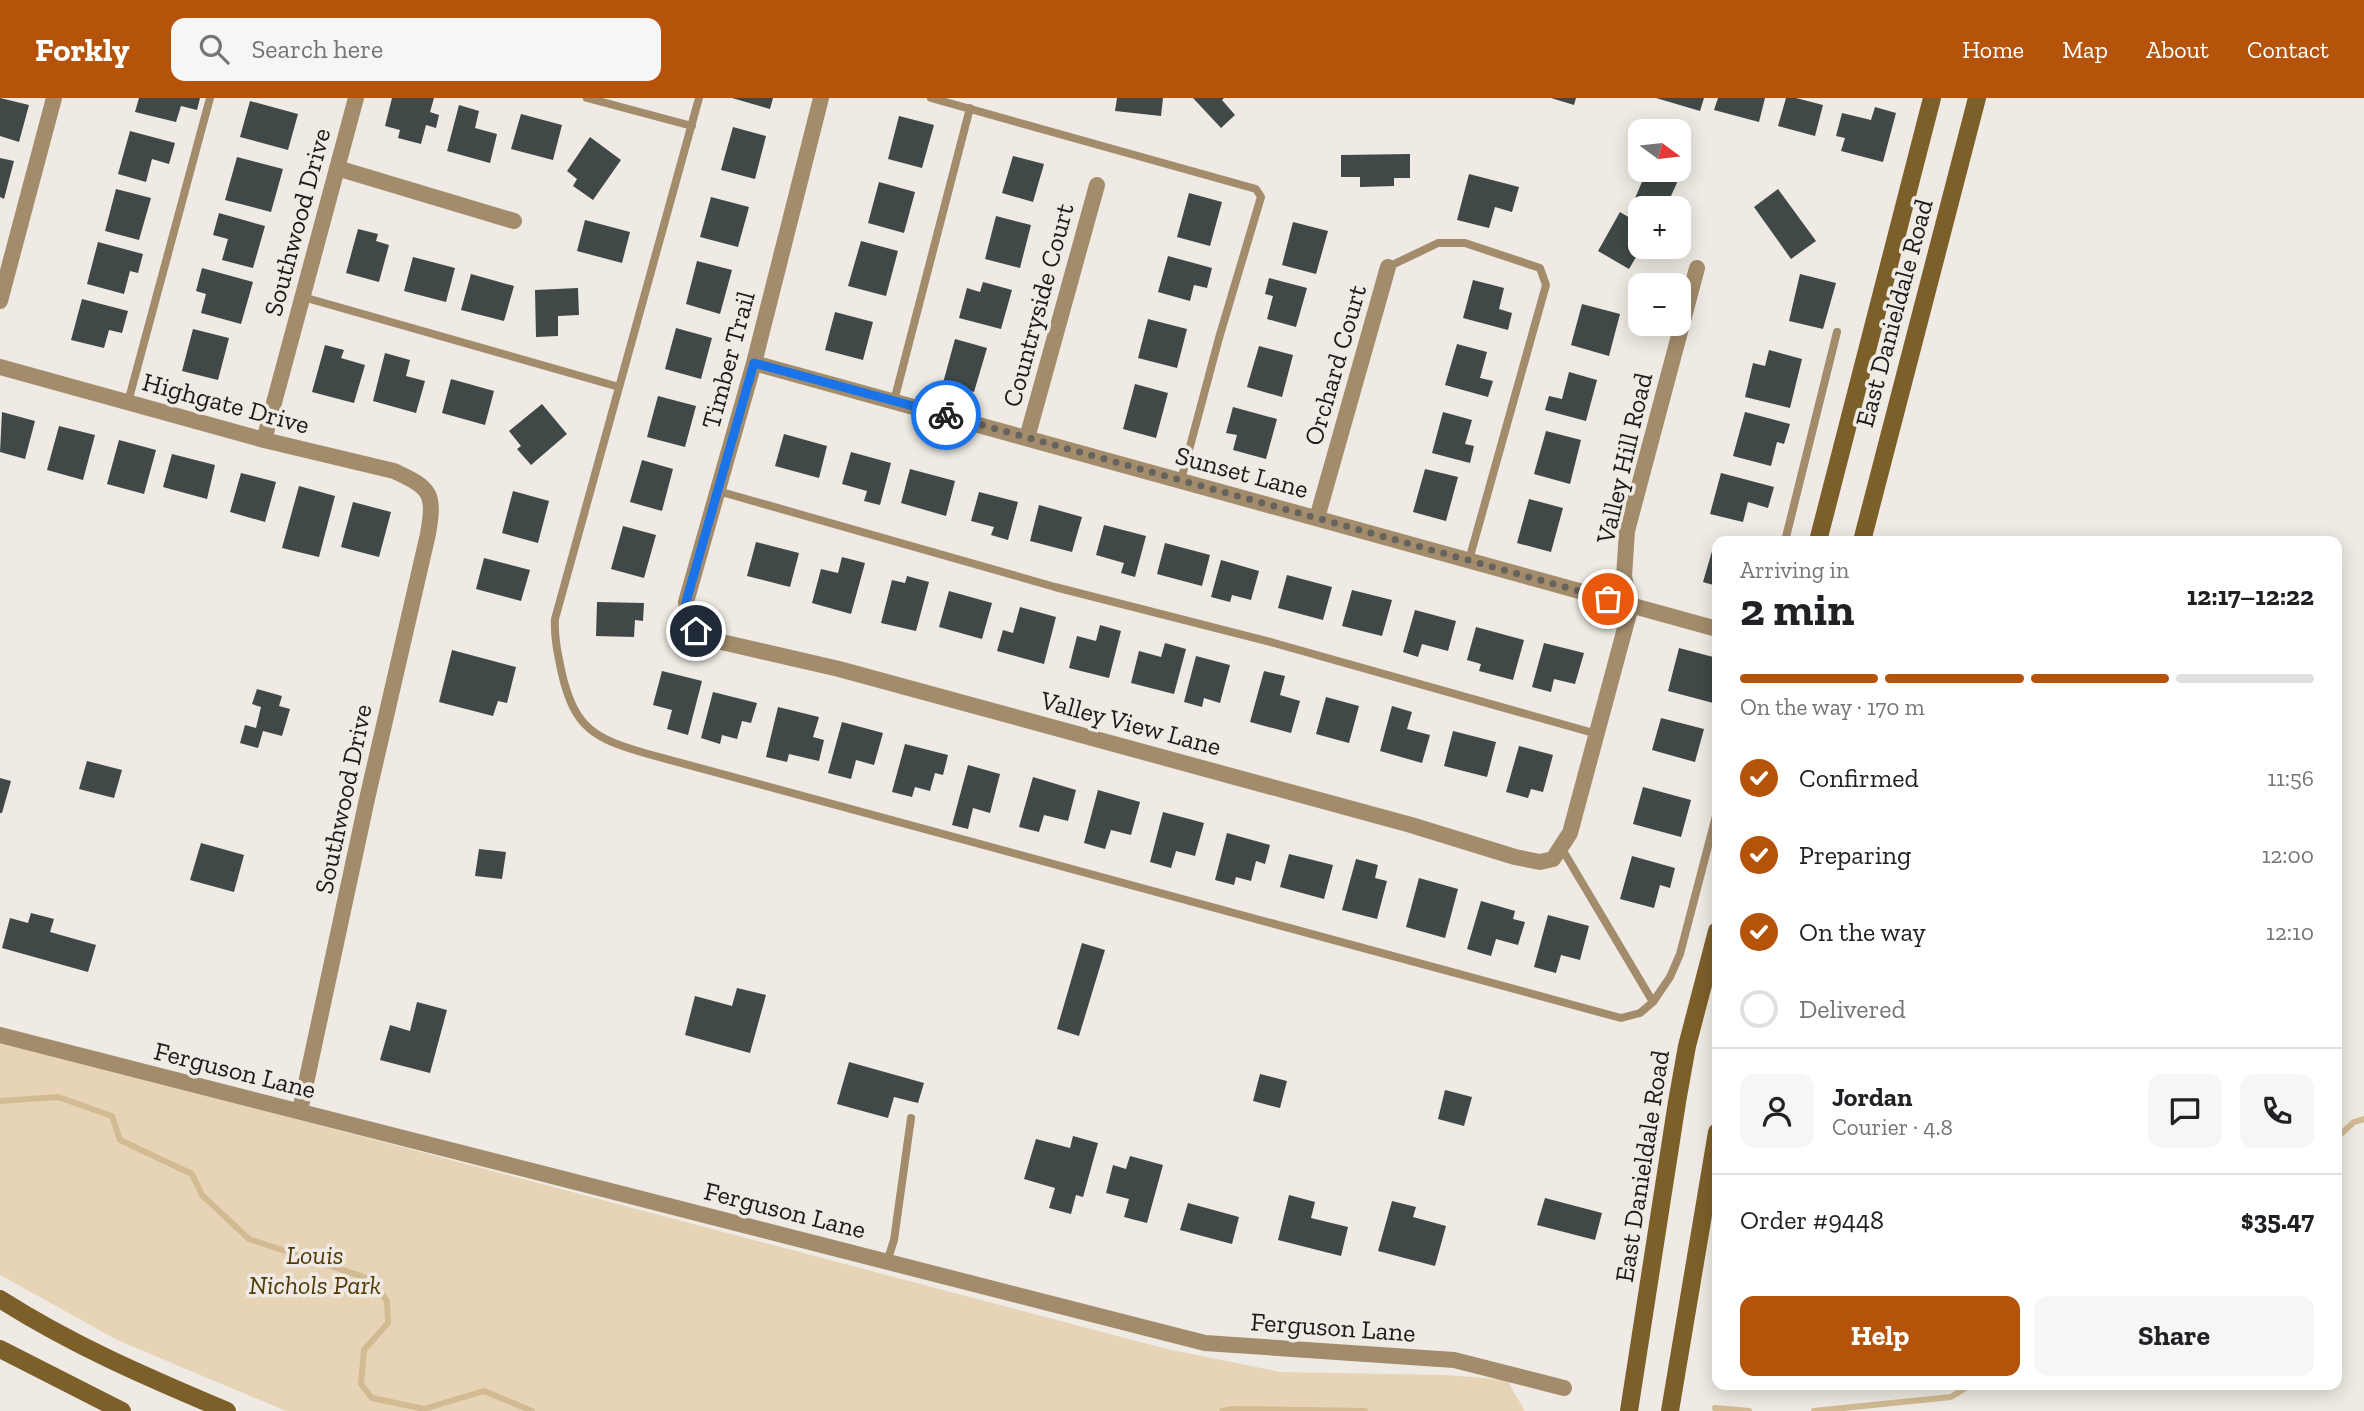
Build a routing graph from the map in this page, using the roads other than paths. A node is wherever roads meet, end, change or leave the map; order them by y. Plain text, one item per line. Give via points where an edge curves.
1 (54, 98) edge
2 (210, 98) edge
3 (356, 98) edge
4 (587, 98) edge
5 (699, 98) edge
6 (821, 98) edge
7 (931, 98) edge
8 (1932, 98) edge
9 (1977, 98) edge
10 (970, 108) junction
11 (692, 126) junction
12 (337, 168) junction
13 (1097, 185) dead end
14 (514, 222) dead end
15 (1388, 267) joint
16 (1697, 268) dead end
17 (303, 297) junction
18 (0, 301) edge
19 (1837, 332) dead end
20 (754, 363) junction
21 (0, 367) edge
22 (619, 387) junction
23 (894, 401) junction
24 (128, 402) junction
25 (1027, 438) junction
26 (264, 440) junction
27 (1181, 480) junction
28 (718, 491) junction
29 (431, 498) joint
30 (1317, 518) junction
31 (1786, 536) edge
32 (1819, 536) edge
33 (1863, 536) edge
34 (1469, 560) junction
35 (1631, 606) junction
36 (1712, 628) edge
37 (696, 631) joint
38 (1597, 734) junction
39 (1712, 831) edge
40 (1558, 854) junction
41 (1712, 950) edge
42 (1653, 1002) junction
43 (0, 1035) edge
44 (300, 1111) junction
45 (911, 1118) dead end
46 (1712, 1162) edge
47 (887, 1262) junction
48 (0, 1299) edge
49 (0, 1349) edge
50 (1564, 1388) dead end
51 (122, 1411) edge
52 (227, 1411) edge
53 (1629, 1411) edge
54 (1670, 1411) edge

1 - 18 street
2 - 24 lane
3 - 12 street, Southwood Drive
4 - 11 lane
5 - 11 lane
6 - 20 street, Timber Trail
7 - 10 lane
8 - 32 main road, East Danieldale Road
9 - 33 main road, East Danieldale Road
10 - 23 lane
10 - 27 lane via 1256,189 1261,197
11 - 22 lane
12 - 14 street
12 - 17 street, Southwood Drive
13 - 25 street, Countryside Court
15 - 30 street, Orchard Court
15 - 34 lane via 1438,243 1465,243 1540,268 1546,285
16 - 35 street, Valley Hill Road via 1627,531 1624,577
17 - 22 lane
17 - 26 street, Southwood Drive
19 - 31 lane
20 - 23 street, Sunset Lane
20 - 28 street, Timber Trail
21 - 24 street, Highgate Drive
22 - 42 lane via 554,634 567,695 597,736 648,754 1608,1016 1640,1013
23 - 25 street, Sunset Lane
24 - 26 street, Highgate Drive
25 - 27 street, Sunset Lane
26 - 29 street, Highgate Drive via 394,471 424,488
27 - 30 street, Sunset Lane
28 - 37 street, Timber Trail via 686,602 687,621
28 - 38 lane
29 - 44 street, Southwood Drive via 428,534
30 - 34 street, Sunset Lane
34 - 35 street, Sunset Lane
35 - 36 street, Sunset Lane
35 - 38 street, Valley Hill Road
37 - 40 street, Valley View Lane via 713,640 852,673 1515,857 1540,862
38 - 40 street, Valley Hill Road via 1570,833
39 - 42 lane via 1680,954
40 - 42 lane
41 - 53 main road, East Danieldale Road via 1676,1102
43 - 44 street, Ferguson Lane
44 - 47 street, Ferguson Lane
45 - 47 lane
46 - 54 main road
47 - 50 street, Ferguson Lane via 1205,1343 1454,1360
48 - 52 main road via 69,1341
49 - 51 main road

